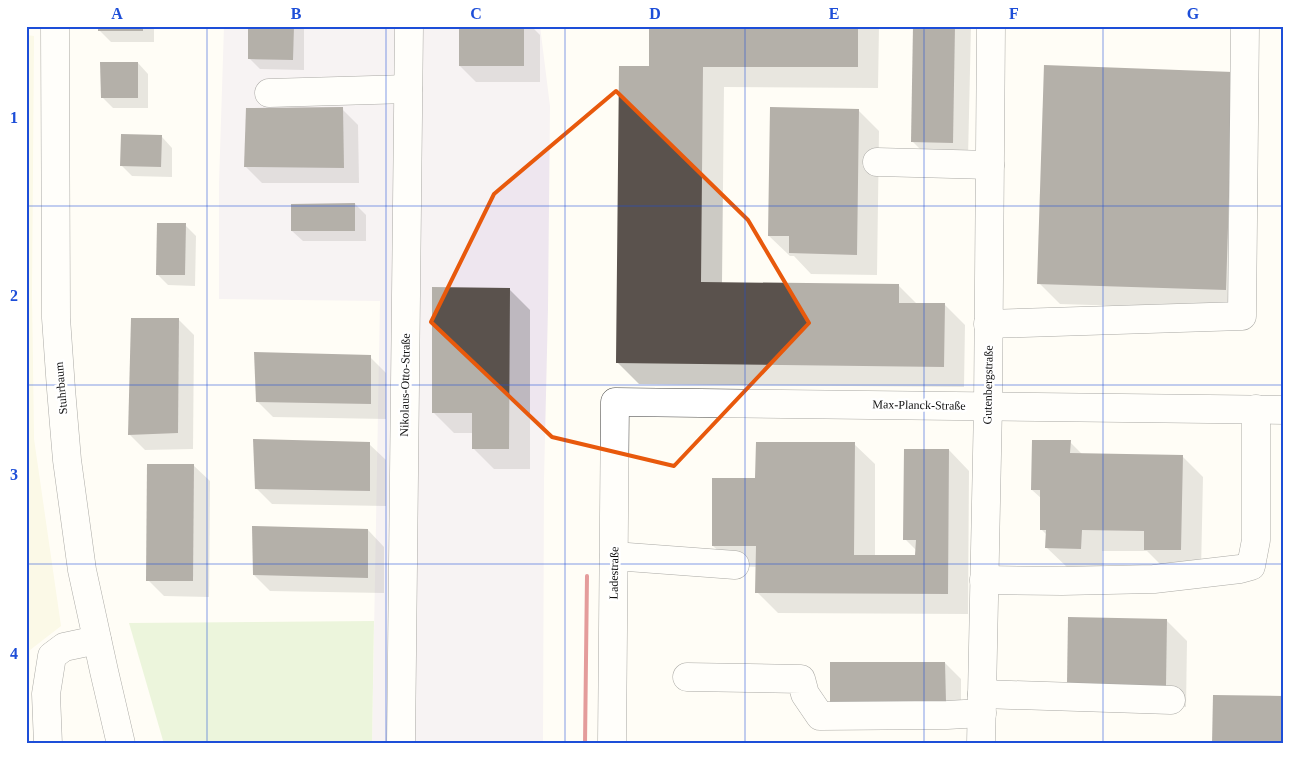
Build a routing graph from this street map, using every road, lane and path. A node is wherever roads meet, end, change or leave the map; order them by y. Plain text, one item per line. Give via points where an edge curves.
1 (55, 26) edge
2 (409, 26) edge
3 (991, 26) edge
4 (1245, 26) edge
5 (408, 89) junction
6 (269, 92) dead end
7 (877, 162) dead end
8 (990, 165) junction
9 (988, 324) junction
10 (615, 402) joint
11 (988, 406) junction
12 (1256, 410) junction
13 (1284, 410) edge
14 (614, 556) junction
15 (735, 564) dead end
16 (984, 580) junction
17 (97, 640) junction
18 (687, 677) dead end
19 (1171, 700) dead end
20 (982, 704) junction
21 (48, 744) edge
22 (121, 744) edge
23 (401, 744) edge
24 (612, 744) edge
25 (981, 744) edge

1 - 17 street, Stuhrbaum via 59,371 82,570
2 - 5 street, Nikolaus-Otto-Straße
3 - 8 street, Gutenbergstraße
4 - 9 street via 1242,316
5 - 6 street
5 - 23 street, Nikolaus-Otto-Straße
7 - 8 street
8 - 9 street, Gutenbergstraße
9 - 11 street, Gutenbergstraße
10 - 11 street, Max-Planck-Straße
10 - 14 street, Ladestraße
11 - 12 street, Max-Planck-Straße
11 - 16 street, Gutenbergstraße
12 - 13 street, Max-Planck-Straße
12 - 16 street via 1256,540 1251,566 1154,579
14 - 15 street
14 - 24 street, Ladestraße
16 - 20 street, Gutenbergstraße
17 - 21 street via 64,647 52,656 46,694
17 - 22 street, Stuhrbaum
18 - 20 street via 801,679 805,694 820,716 947,715
19 - 20 street
20 - 25 street, Gutenbergstraße

